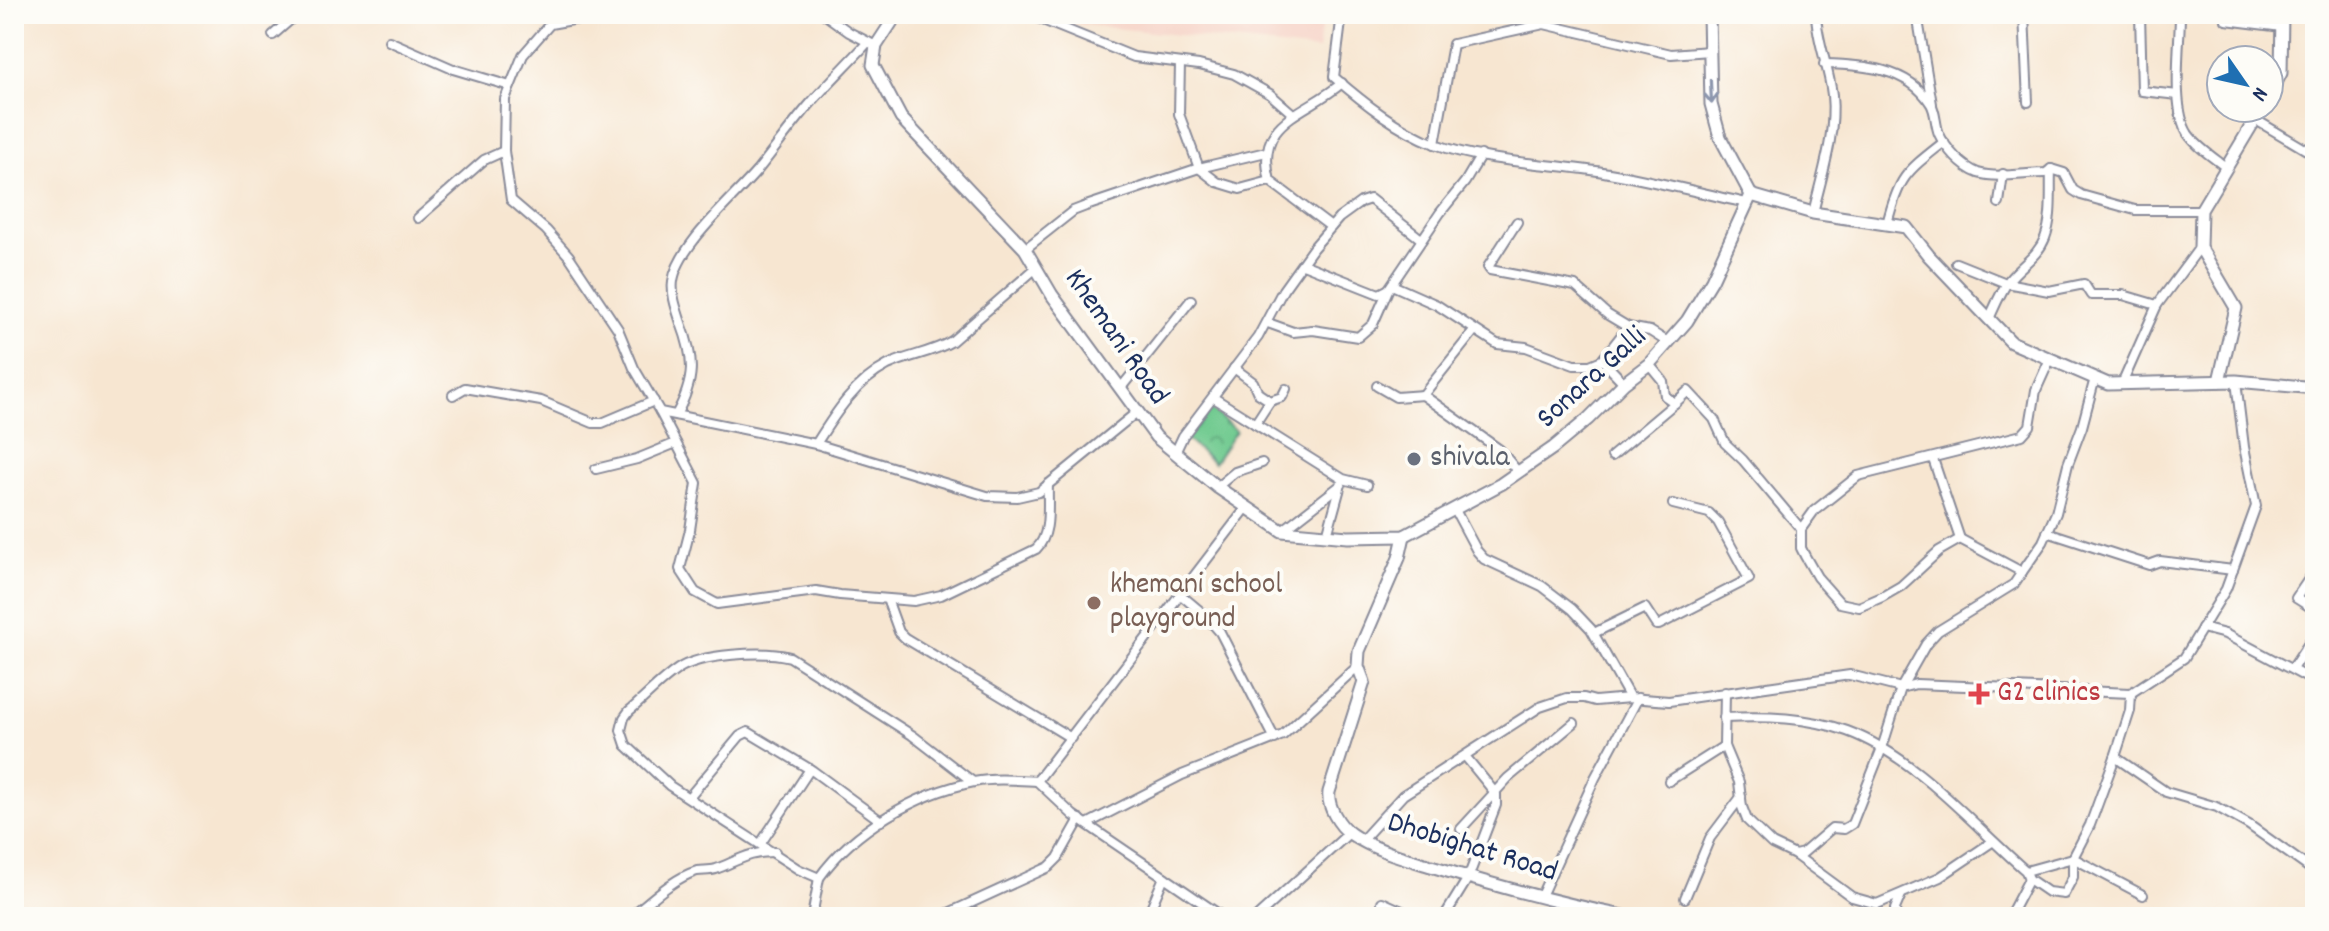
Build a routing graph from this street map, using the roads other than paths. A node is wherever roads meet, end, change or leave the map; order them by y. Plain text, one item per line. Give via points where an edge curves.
1 (297, 14) edge
2 (553, 14) edge
3 (606, 14) edge
4 (824, 14) edge
5 (897, 14) edge
6 (1028, 14) edge
7 (1342, 14) edge
8 (1542, 14) edge
9 (1709, 14) edge
10 (1816, 14) edge
11 (1917, 14) edge
12 (2024, 14) edge
13 (2140, 14) edge
14 (2180, 14) edge
15 (2282, 14) edge
16 (2226, 20) dead end
17 (550, 24) junction
18 (1544, 24) junction
19 (2282, 27) junction
20 (273, 35) dead end
21 (389, 41) dead end
22 (872, 44) junction
23 (2282, 44) edge
24 (1710, 51) junction
25 (1180, 63) junction
26 (1824, 64) junction
27 (1342, 83) junction
28 (510, 86) junction
29 (2178, 95) junction
30 (2028, 102) dead end
31 (1932, 105) junction
32 (1293, 114) junction
33 (2254, 124) edge
34 (2263, 124) edge
35 (1944, 142) junction
36 (1435, 144) junction
37 (504, 151) junction
38 (1266, 152) junction
39 (1481, 155) junction
40 (2315, 155) edge
41 (1199, 168) junction
42 (2227, 168) junction
43 (2051, 169) junction
44 (2003, 174) junction
45 (1270, 181) junction
46 (1748, 199) junction
47 (1999, 203) dead end
48 (2201, 210) junction
49 (1813, 213) junction
50 (418, 218) dead end
51 (1517, 222) dead end
52 (1887, 224) junction
53 (1331, 227) junction
54 (1421, 239) junction
55 (2200, 247) junction
56 (1025, 249) junction
57 (1956, 263) dead end
58 (1303, 264) junction
59 (1036, 268) junction
60 (2006, 283) junction
61 (1390, 288) junction
62 (1191, 300) dead end
63 (2157, 305) junction
64 (1989, 319) junction
65 (1268, 323) junction
66 (1628, 327) junction
67 (1474, 331) junction
68 (1669, 343) junction
69 (2050, 359) junction
70 (1602, 360) junction
71 (1649, 364) junction
72 (1234, 368) junction
73 (2095, 378) junction
74 (2219, 381) junction
75 (2236, 381) junction
76 (1624, 383) junction
77 (2122, 384) junction
78 (1377, 386) dead end
79 (2315, 388) edge
80 (1120, 389) junction
81 (1286, 389) dead end
82 (453, 395) dead end
83 (1423, 395) junction
84 (1214, 398) junction
85 (654, 401) junction
86 (1270, 401) junction
87 (1675, 403) junction
88 (660, 412) junction
89 (1137, 412) junction
90 (676, 415) junction
91 (1255, 424) junction
92 (676, 443) junction
93 (816, 444) junction
94 (1175, 453) junction
95 (1612, 456) dead end
96 (1933, 459) junction
97 (1262, 463) dead end
98 (596, 469) dead end
99 (1518, 472) junction
100 (1342, 482) junction
101 (1048, 484) junction
102 (1367, 485) dead end
103 (1217, 487) junction
104 (1673, 504) dead end
105 (1247, 507) junction
106 (1455, 510) junction
107 (1801, 529) junction
108 (1282, 531) junction
109 (2047, 532) junction
110 (1327, 535) junction
111 (1404, 536) junction
112 (1960, 539) junction
113 (2233, 570) junction
114 (2315, 570) edge
115 (2022, 572) junction
116 (1181, 595) junction
117 (887, 599) junction
118 (2315, 610) edge
119 (2202, 628) junction
120 (1594, 633) junction
121 (2315, 634) edge
122 (1358, 666) junction
123 (2292, 669) junction
124 (2315, 682) edge
125 (1901, 688) junction
126 (1725, 692) junction
127 (2131, 693) junction
128 (1634, 698) junction
129 (1724, 718) junction
130 (1574, 723) dead end
131 (1071, 738) junction
132 (1275, 739) junction
133 (1724, 746) junction
134 (1882, 748) junction
135 (1465, 756) junction
136 (2115, 757) junction
137 (810, 769) junction
138 (1037, 781) junction
139 (1669, 781) dead end
140 (973, 782) junction
141 (1496, 794) junction
142 (689, 797) junction
143 (1742, 797) junction
144 (881, 821) junction
145 (1083, 822) junction
146 (1461, 829) dead end
147 (1349, 833) junction
148 (1363, 839) junction
149 (1992, 842) junction
150 (761, 843) junction
151 (776, 852) junction
152 (1795, 855) junction
153 (2073, 858) junction
154 (2315, 872) edge
155 (2028, 875) junction
156 (1164, 877) junction
157 (819, 878) junction
158 (1468, 878) junction
159 (1901, 895) junction
160 (2143, 895) dead end
161 (1541, 896) junction
162 (1685, 898) dead end
163 (1382, 902) dead end
164 (630, 917) edge
165 (812, 917) edge
166 (940, 917) edge
167 (1147, 917) edge
168 (1223, 917) edge
169 (1257, 917) edge
170 (1415, 917) edge
171 (1444, 917) edge
172 (1628, 917) edge
173 (1896, 917) edge
174 (2009, 917) edge

1 - 20 street
2 - 17 street
3 - 17 street
4 - 22 street
5 - 22 street
6 - 25 street via 1134,57
7 - 27 street via 1334,77
8 - 18 street
9 - 24 street
10 - 26 street
11 - 31 street
12 - 30 street
13 - 29 street via 2142,91
14 - 29 street
15 - 19 street
16 - 19 street
17 - 28 street via 523,55
18 - 24 street via 1671,54
18 - 36 street via 1453,44
19 - 23 street
21 - 28 street
22 - 56 street, Khemani Road via 873,65 901,118
22 - 90 street via 810,103 676,268 672,285 692,377
24 -> 46 street via 1711,104
25 - 32 street via 1234,74
25 - 41 street via 1179,114
26 - 31 street via 1890,72
26 - 49 street via 1832,97 1828,150
27 - 32 street
27 - 36 street via 1374,112
28 - 37 street
29 - 42 street via 2186,131
31 - 35 street
32 - 38 street via 1277,127
33 - 42 street
34 - 40 street
35 - 44 street via 1969,169
35 - 52 street via 1901,179
36 - 39 street
37 - 50 street via 484,160
37 - 85 street via 511,200 569,256 618,329
38 - 41 street
38 - 45 street
39 - 46 street
39 - 54 street
41 - 45 street via 1217,182 1240,189
41 - 56 street via 1073,211
42 - 48 street
43 - 44 street
43 - 48 street via 2064,173 2081,195 2135,210
43 - 60 street via 2044,240
44 - 47 street
45 - 53 street
46 - 49 street
46 - 68 street, Sonara Galli via 1712,280
48 - 55 street
49 - 52 street
51 - 66 street via 1490,270 1575,286
52 - 64 street via 1906,227
53 - 54 street via 1370,199
53 - 58 street
54 - 61 street
55 - 63 street
55 - 74 street via 2236,308
56 - 59 street, Khemani Road
57 - 60 street
58 - 61 street via 1379,294
58 - 65 street
59 - 80 street, Khemani Road
59 - 93 street via 952,341 872,375 838,409
60 - 63 street via 2049,291 2084,284 2091,295 2123,295
60 - 64 street
61 - 65 street via 1373,324 1358,337 1293,332
61 - 67 street via 1437,305
62 - 80 street
63 - 77 street
64 - 69 street via 2011,342
65 - 72 street
66 - 68 street via 1650,331
66 - 70 street
67 - 70 street via 1497,344 1526,347 1574,365
67 - 83 street
68 - 71 street, Sonara Galli
69 - 73 street
69 - 96 street via 2036,390 2028,431
70 - 76 street
71 - 76 street, Sonara Galli
71 - 87 street via 1663,381 1665,396
72 - 84 street
72 - 86 street
73 - 77 street
73 - 109 street
74 - 75 street
74 - 77 street
75 - 79 street
75 - 113 street via 2256,506
76 - 99 street, Sonara Galli via 1588,419
78 - 83 street via 1396,397
80 - 89 street, Khemani Road
81 - 86 street
82 - 85 street via 465,388 541,401 593,423
83 - 99 street via 1500,450
84 - 91 street
84 - 94 street
85 - 88 street
86 - 91 street
87 - 95 street
87 - 107 street via 1688,391 1714,419 1725,443
88 - 90 street
88 - 92 street
89 - 94 street, Khemani Road
89 - 101 street
90 - 93 street
91 - 100 street
92 - 98 street
92 - 117 street via 697,483 680,569 695,592 717,604 816,591
93 - 101 street via 987,496 1017,497
94 - 103 street, Khemani Road
96 - 107 street via 1858,476 1814,511
96 - 112 street
97 - 103 street via 1235,472
99 - 106 street, Sonara Galli
100 - 102 street
100 - 108 street
100 - 110 street
101 - 117 street via 1047,525 1036,549 941,595
103 - 105 street, Khemani Road
104 - 120 street via 1709,513 1749,579 1659,625 1645,608
105 - 108 street, Khemani Road
105 - 116 street
106 - 111 street, Sonara Galli
106 - 120 street via 1484,559 1542,586
107 - 112 street via 1801,548 1817,577 1840,603 1851,607 1901,586
108 - 110 street, Khemani Road
109 - 113 street via 2149,565 2160,561
109 - 115 street
110 - 111 street, Khemani Road
111 - 122 street via 1359,651
112 - 115 street
113 - 119 street
114 - 118 street via 2296,598
115 - 125 street via 2014,584 1938,631
116 - 131 street
116 - 132 street via 1220,632
117 - 131 street via 905,638
119 - 123 street via 2225,634
119 - 127 street via 2184,658
120 - 128 street
121 - 123 street
122 - 132 street
122 - 147 street via 1364,682 1328,797
123 - 124 street
125 - 126 street via 1850,675
125 - 127 street via 1916,684
125 - 134 street
126 - 128 street via 1669,701
126 - 129 street
127 - 136 street
128 - 135 street via 1567,698 1540,707
128 - 161 street
129 - 133 street
129 - 134 street via 1770,717 1826,725
130 - 141 street
131 - 138 street
132 - 145 street
133 - 139 street
133 - 143 street
134 - 149 street
134 - 152 street via 1852,824 1832,828
135 - 141 street
135 - 148 street via 1403,795
136 - 153 street
136 - 154 street via 2166,792 2217,807 2249,825
137 - 142 street via 753,733 744,733
137 - 144 street
137 - 150 street
138 - 140 street
138 - 145 street
140 - 142 street via 912,735 790,657 756,654 687,664 624,718 626,745
140 - 144 street via 915,801
141 - 146 street
141 - 158 street
142 - 150 street
143 - 152 street via 1747,820 1772,844
143 - 162 street via 1710,838
144 - 157 street via 844,847
145 - 156 street
145 - 166 street via 1049,867
147 - 148 street, Dhobighat Road
147 - 169 street
148 - 158 street, Dhobighat Road
149 - 155 street
149 - 159 street via 1940,877
150 - 151 street
151 - 157 street
151 - 164 street via 758,851 713,871 697,871
152 - 159 street via 1852,897 1877,904
153 - 155 street
153 - 155 street via 2071,885 2064,894 2048,892
153 - 160 street
155 - 174 street
156 - 167 street
156 - 168 street
157 - 165 street
158 - 161 street, Dhobighat Road
158 - 171 street
159 - 173 street
161 - 172 street, Dhobighat Road
163 - 170 street

